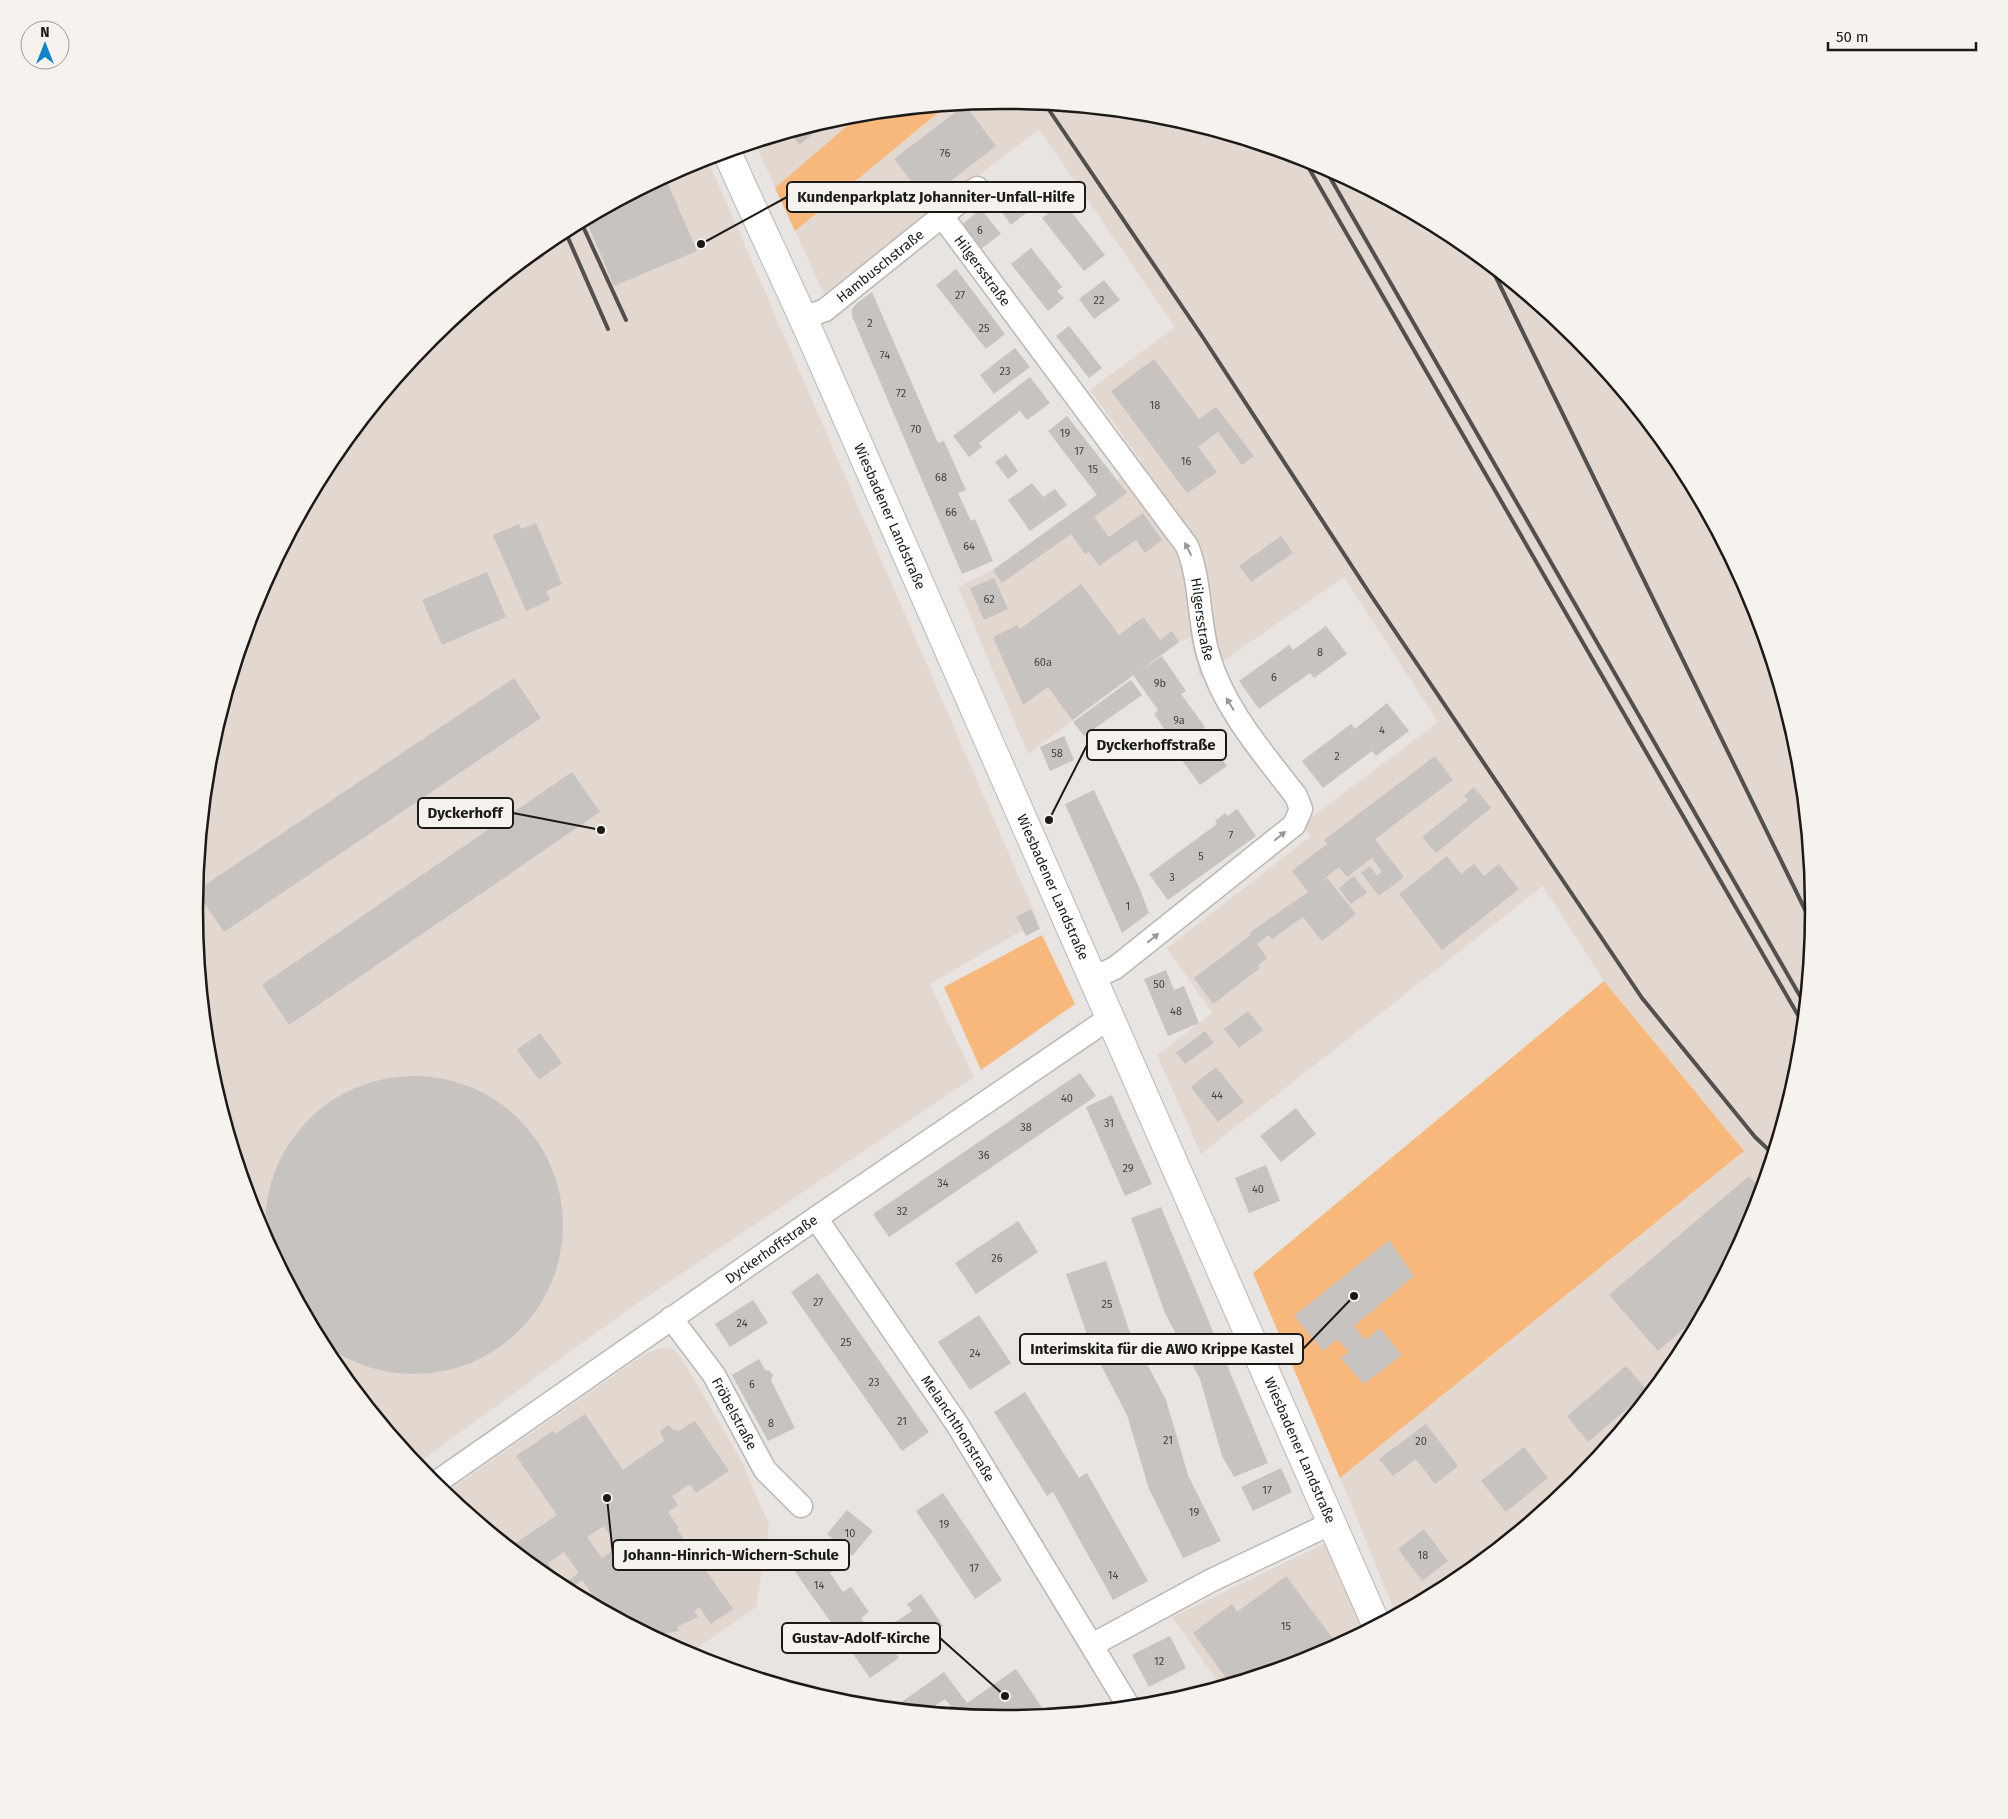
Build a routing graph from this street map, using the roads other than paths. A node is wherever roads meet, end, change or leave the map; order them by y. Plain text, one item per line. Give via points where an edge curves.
1 (730, 157) edge
2 (977, 188) dead end
3 (942, 216) junction
4 (803, 318) junction
5 (1093, 978) junction
6 (1111, 1017) junction
7 (816, 1218) junction
8 (671, 1318) junction
9 (441, 1479) edge
10 (802, 1506) dead end
11 (1332, 1523) junction
12 (1374, 1619) edge
13 (1092, 1644) junction
14 (1121, 1701) edge

1 - 4 main road, Wiesbadener Landstraße
2 - 3 street, Hambuschstraße
3 - 4 street, Hambuschstraße via 825,310
5 -> 3 street, Hilgersstraße via 1115,968 1294,825 1301,809 1296,796 1245,728 1213,672 1193,561 1187,546
4 - 5 main road, Wiesbadener Landstraße
5 - 6 main road, Wiesbadener Landstraße
6 - 7 street, Dyckerhoffstraße
6 - 11 main road, Wiesbadener Landstraße
7 - 8 street, Dyckerhoffstraße
7 - 13 street, Melanchthonstraße via 957,1424
8 - 9 street, Dyckerhoffstraße
8 - 10 street, Fröbelstraße via 714,1375 765,1470
11 - 12 main road, Wiesbadener Landstraße
11 - 13 street via 1210,1581
13 - 14 street, Melanchthonstraße

